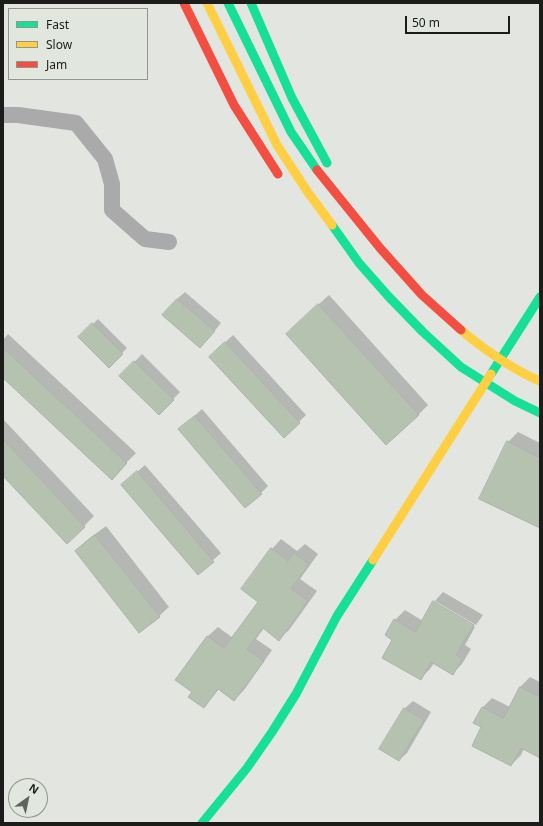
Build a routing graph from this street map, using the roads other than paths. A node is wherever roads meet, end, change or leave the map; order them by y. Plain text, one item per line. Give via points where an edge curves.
1 (184, 3) edge
2 (207, 3) edge
3 (228, 3) edge
4 (251, 3) edge
5 (3, 115) edge
6 (284, 183) dead end
7 (354, 216) junction
8 (320, 224) dead end
9 (169, 242) dead end
10 (359, 263) junction
11 (540, 297) edge
12 (540, 381) edge
13 (540, 413) edge
14 (202, 823) edge

1 - 6 main road via 234,105
2 - 10 main road via 277,145
3 - 7 main road via 291,132 322,178
4 - 7 main road via 292,98
5 - 9 street via 76,123 105,159 112,184 112,210 145,239
7 - 12 main road via 422,295 445,317 476,343
8 - 10 main road
10 - 13 main road via 423,332 461,367 515,401
11 - 14 main road via 337,616 296,694 272,732 247,768

